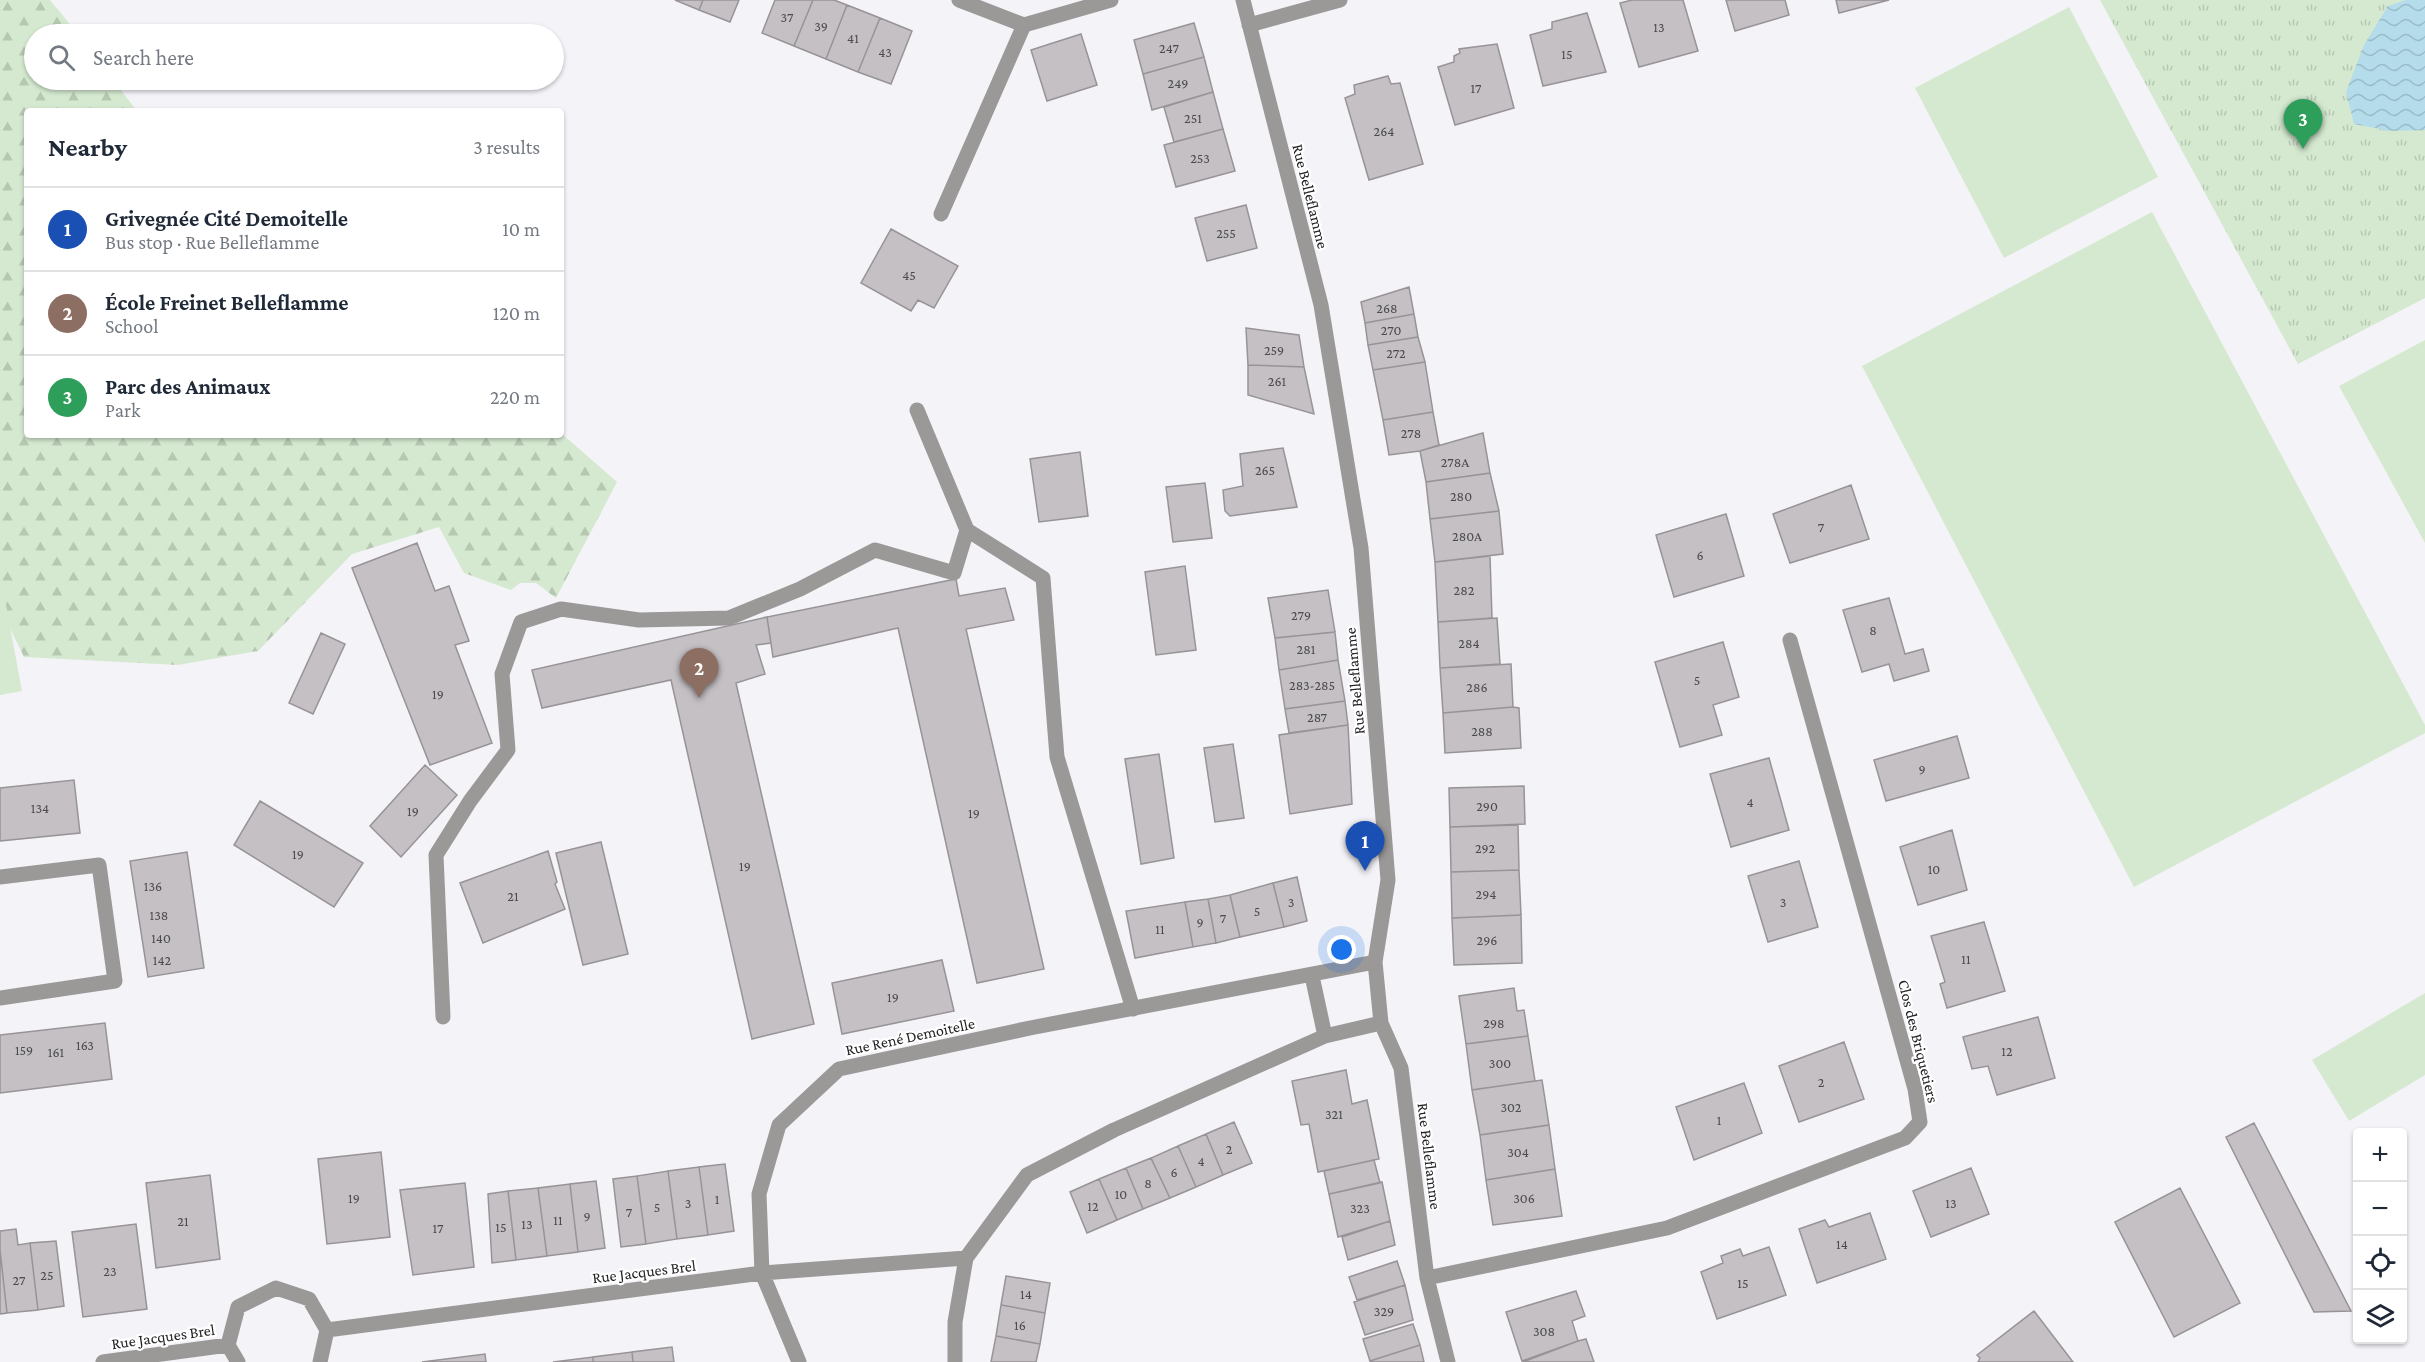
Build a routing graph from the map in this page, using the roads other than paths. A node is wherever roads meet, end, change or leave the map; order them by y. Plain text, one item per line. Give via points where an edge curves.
1 (959, 0) edge
2 (1111, 0) edge
3 (1243, 0) edge
4 (1340, 0) edge
5 (1024, 25) junction
6 (1249, 25) junction
7 (941, 214) dead end
8 (917, 410) dead end
9 (968, 530) junction
10 (1790, 640) dead end
11 (0, 877) edge
12 (1375, 962) junction
13 (1312, 975) junction
14 (0, 998) edge
15 (1133, 1009) junction
16 (443, 1017) dead end
17 (1381, 1023) junction
18 (1325, 1036) junction
19 (966, 1258) junction
20 (762, 1273) junction
21 (1427, 1278) junction
22 (327, 1330) junction
23 (228, 1345) junction
24 (103, 1362) edge
25 (238, 1362) edge
26 (320, 1362) edge
27 (799, 1362) edge
28 (955, 1362) edge
29 (1448, 1362) edge

1 - 5 street
2 - 5 street
3 - 6 street, Rue Belleflamme
4 - 6 street
5 - 7 street
6 - 12 street, Rue Belleflamme via 1321,305 1361,548 1388,880
8 - 9 street
9 - 15 street via 1043,578 1057,757
9 - 16 street via 954,573 875,550 800,589 729,618 639,620 561,609 521,622 502,674 508,750 436,855
10 - 21 street, Clos des Briquetiers via 1915,1089 1920,1122 1905,1138 1667,1228
11 - 14 street via 99,865 115,981
12 - 13 street, Rue René Demoitelle
12 - 17 street, Rue Belleflamme
13 - 15 street, Rue René Demoitelle
13 - 18 street
15 - 20 street, Rue René Demoitelle via 839,1070 779,1125 759,1194
17 - 18 street
17 - 21 street, Rue Belleflamme via 1401,1068
18 - 19 street via 1114,1130 1027,1175
19 - 20 street, Rue Jacques Brel
19 - 28 street via 955,1322
20 - 22 street, Rue Jacques Brel
20 - 27 street, Rue René Demoitelle
21 - 29 street, Rue Belleflamme
22 - 23 street, Rue Jacques Brel via 309,1299 276,1288 238,1307
22 - 26 street
23 - 24 street, Rue Jacques Brel
23 - 25 street, Rue Jacques Brel

